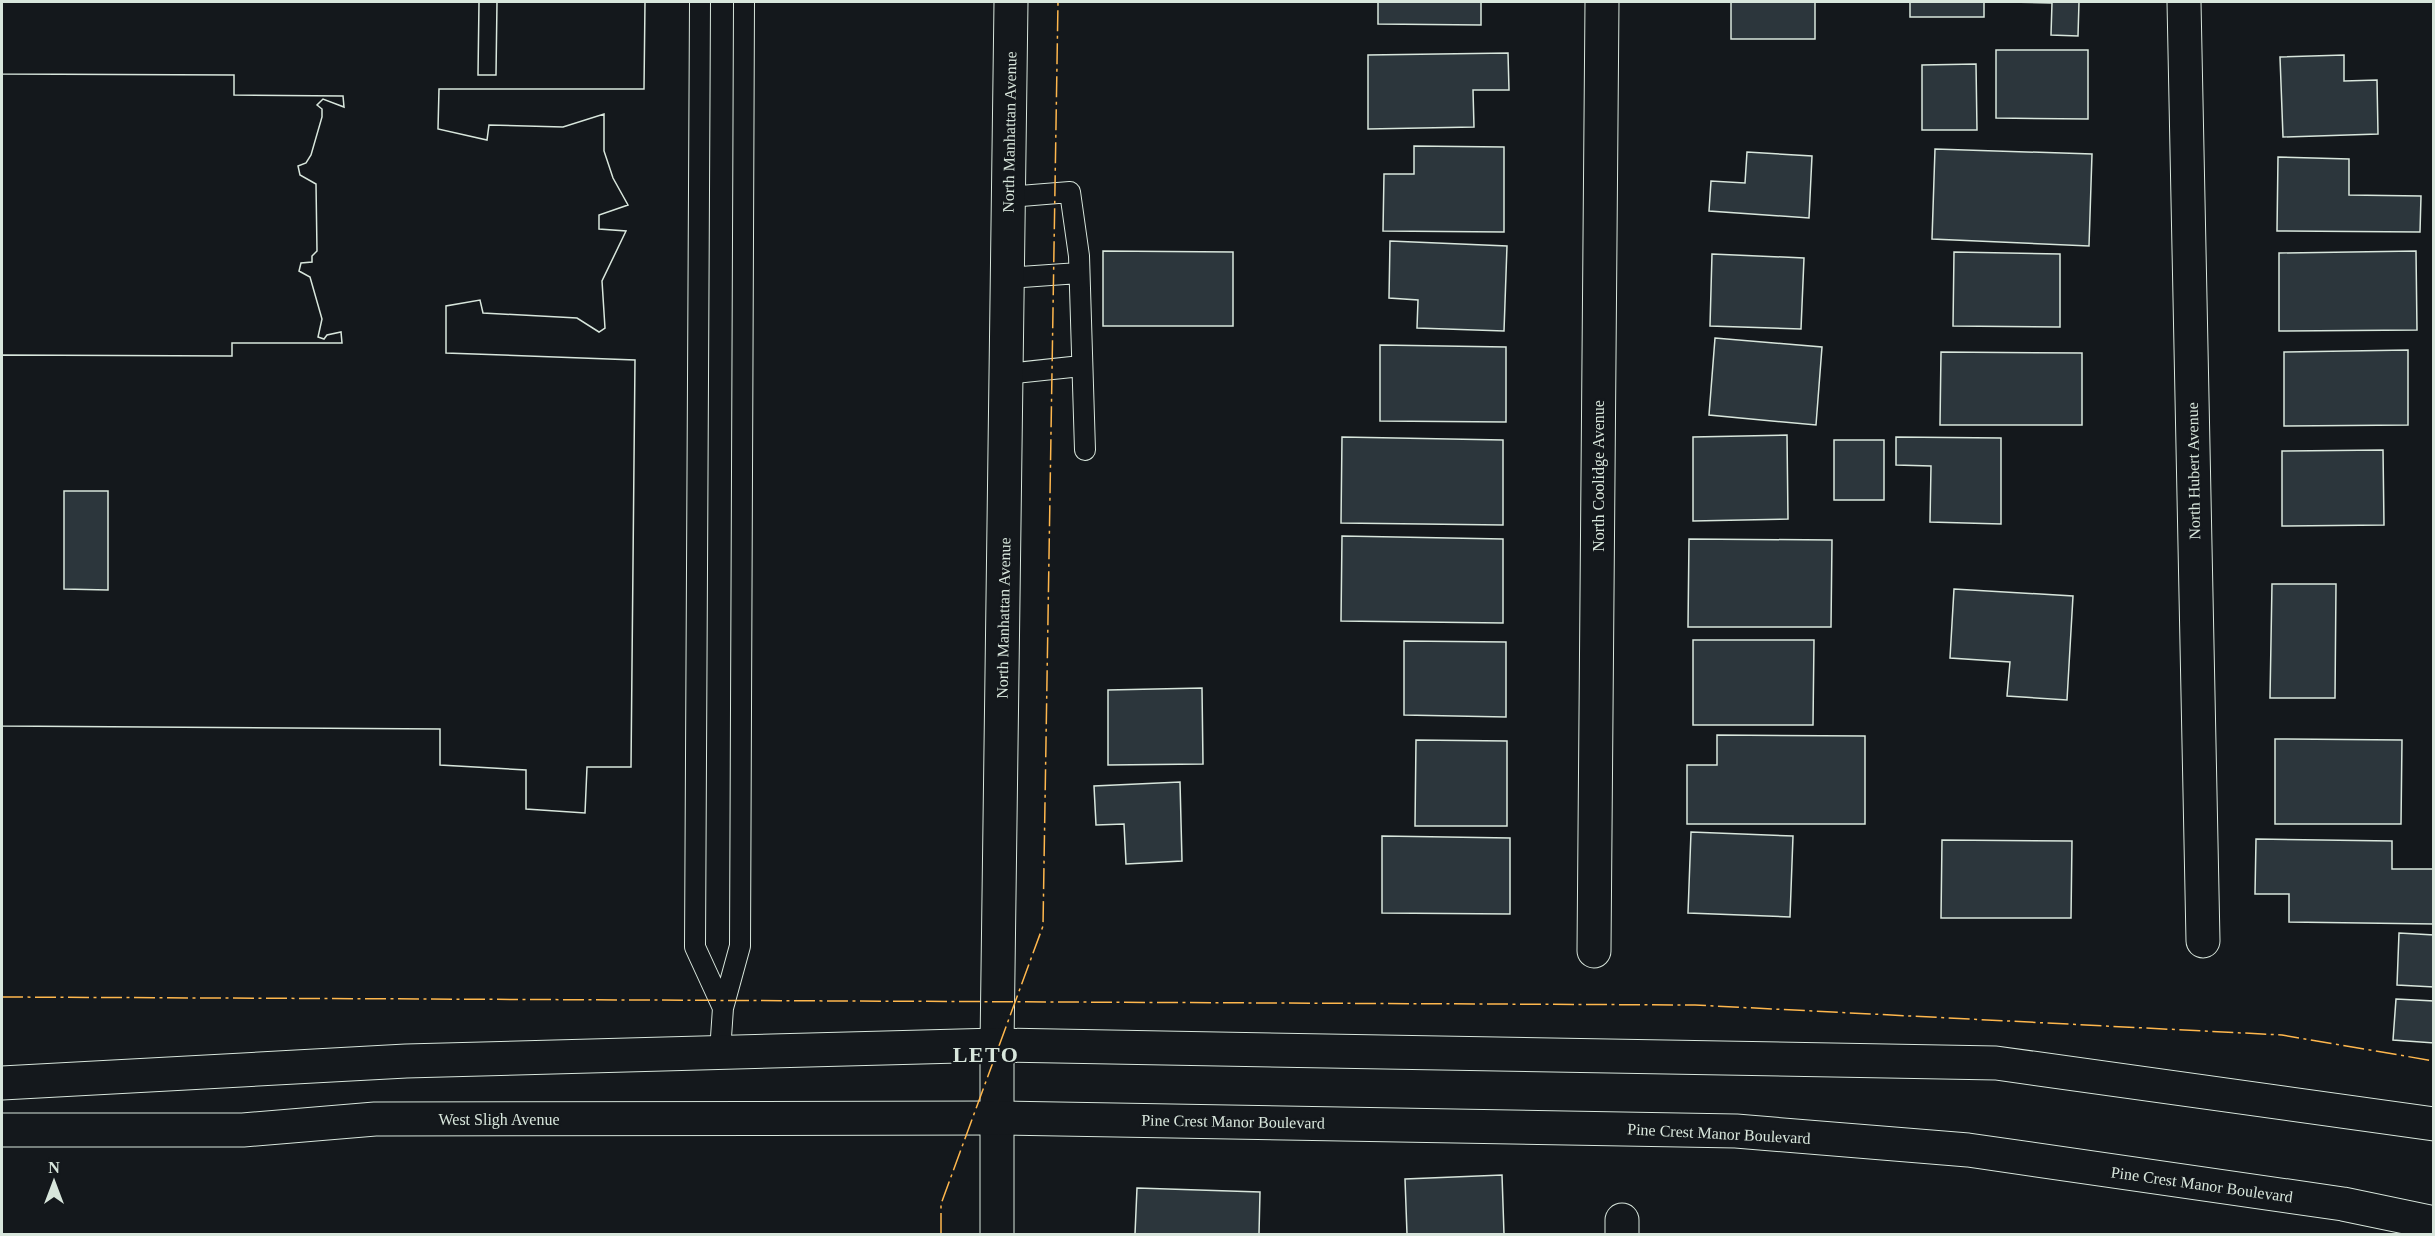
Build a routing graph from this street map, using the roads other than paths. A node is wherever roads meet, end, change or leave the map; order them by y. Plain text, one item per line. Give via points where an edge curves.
1 (700, 2) edge
2 (744, 2) edge
3 (1011, 2) edge
4 (1602, 2) edge
5 (2184, 2) edge
6 (1008, 196) junction
7 (1079, 273) junction
8 (1007, 279) junction
9 (1081, 366) junction
10 (1006, 374) junction
11 (1085, 450) dead end
12 (2203, 940) dead end
13 (1594, 951) dead end
14 (723, 1008) junction
15 (997, 1045) junction
16 (720, 1052) junction
17 (2, 1083) edge
18 (998, 1118) junction
19 (2433, 1124) edge
20 (2, 1130) edge
21 (2433, 1223) edge
22 (997, 1234) edge

1 - 14 lane via 695,947
2 - 14 lane via 740,946
3 - 6 main road, North Manhattan Avenue
4 - 13 main road, North Coolidge Avenue
5 - 12 main road, North Hubert Avenue
6 - 7 lane via 1070,192
6 - 8 main road, North Manhattan Avenue
7 - 8 lane
7 - 9 lane
8 - 10 main road, North Manhattan Avenue
9 - 10 lane
9 - 11 lane
10 - 15 main road, North Manhattan Avenue
14 - 16 lane
15 - 16 main road
15 - 18 main road, North Manhattan Avenue
15 - 19 main road via 1996,1063
16 - 17 main road via 406,1061
18 - 20 main road, West Sligh Avenue via 375,1119 243,1130
18 - 21 main road, Pine Crest Manor Boulevard via 1736,1131 1968,1150 2343,1204
18 - 22 main road, North Manhattan Avenue

